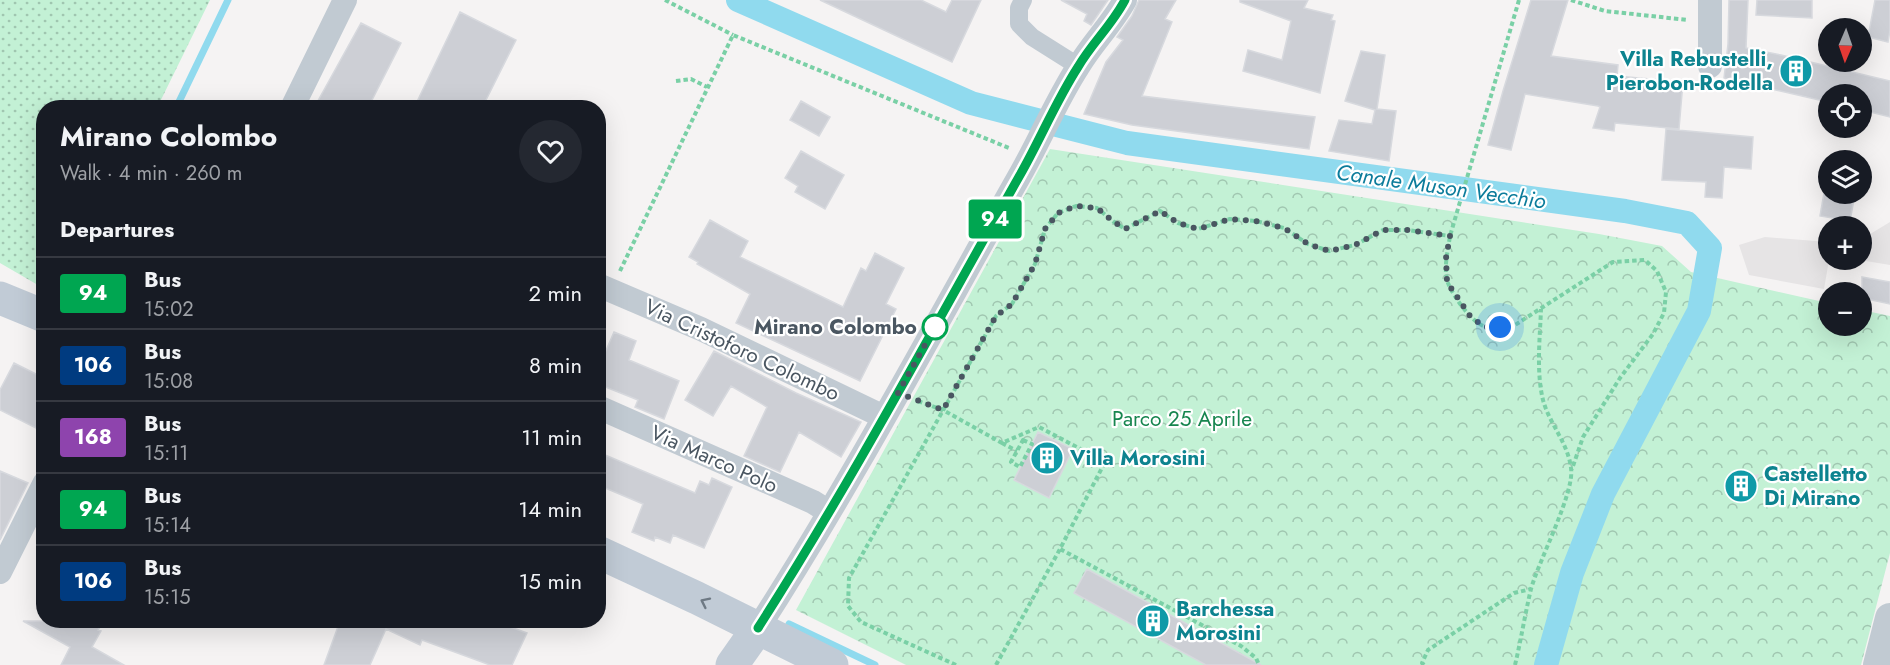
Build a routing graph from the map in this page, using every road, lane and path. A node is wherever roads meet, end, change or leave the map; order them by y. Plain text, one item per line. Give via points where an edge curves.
1 (345, 0) edge
2 (664, 0) edge
3 (1023, 0) edge
4 (1125, 0) edge
5 (1519, 0) edge
6 (1571, 0) edge
7 (1710, 11) edge
8 (733, 35) junction
9 (1078, 66) junction
10 (1710, 66) dead end
11 (676, 81) dead end
12 (707, 87) junction
13 (296, 100) edge
14 (1023, 149) junction
15 (1450, 236) junction
16 (609, 279) edge
17 (0, 298) edge
18 (1540, 309) junction
19 (36, 313) edge
20 (898, 393) junction
21 (943, 410) junction
22 (606, 411) edge
23 (884, 417) junction
24 (1002, 443) junction
25 (1017, 451) junction
26 (1572, 469) junction
27 (36, 500) edge
28 (829, 512) junction
29 (1060, 549) junction
30 (606, 556) edge
31 (0, 572) edge
32 (1531, 589) junction
33 (1890, 618) edge
34 (758, 628) junction
35 (732, 665) edge
36 (832, 665) edge
37 (956, 665) edge
38 (996, 665) edge
39 (1259, 665) edge
40 (1424, 665) edge
41 (1515, 665) edge
42 (1878, 665) edge

1 - 13 street
2 - 8 path
3 - 9 street via 1019,24 1032,37
4 - 9 street
5 - 15 path
6 - 7 path via 1605,11
7 - 10 street
8 - 12 path
8 - 14 path
9 - 14 street via 1056,106
11 - 12 path via 691,79
12 - 16 path
14 - 20 street
15 - 18 path via 1447,282 1470,316 1484,327 1500,327 1515,325
15 - 21 path via 1383,230 1355,245 1329,251 1308,244 1284,228 1256,221 1230,219 1198,229 1178,223 1160,211 1125,229 1097,208 1076,206 1058,213 1045,229 1035,264 1012,304 996,316
16 - 23 street, Via Cristoforo Colombo via 701,329
17 - 19 main road
18 - 26 path via 1543,402
18 - 26 path via 1613,262 1645,260 1657,271 1666,292 1659,323 1584,437
20 - 21 path
20 - 23 street
21 - 24 path
21 - 37 path via 849,578 848,606 861,622
22 - 28 street, Via Marco Polo
23 - 28 street
24 - 25 path
24 - 29 path via 1039,427 1105,462
25 - 25 path via 1023,440 1032,444 1020,467 1011,462
26 - 32 path via 1568,494
27 - 31 street
28 - 34 street
29 - 38 path
29 - 39 path via 1241,646
34 -> 30 main road
32 - 40 path via 1514,593 1428,650
32 - 41 path
33 - 42 street
34 - 35 main road
34 - 36 main road

